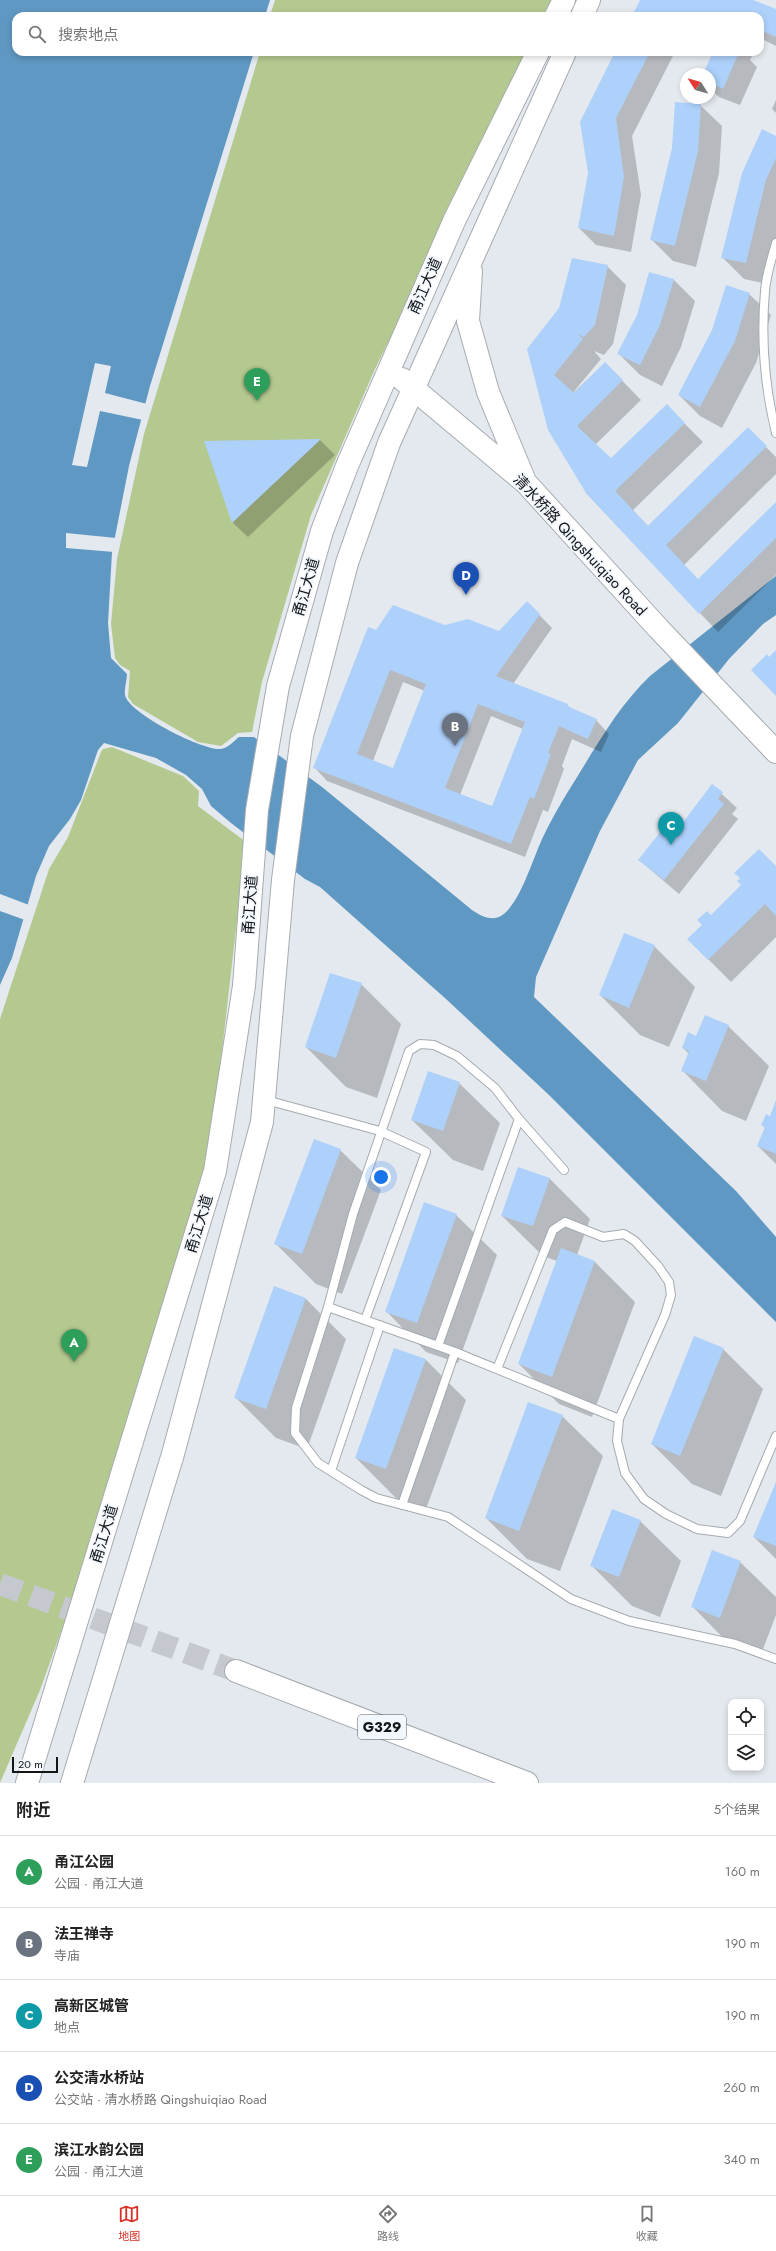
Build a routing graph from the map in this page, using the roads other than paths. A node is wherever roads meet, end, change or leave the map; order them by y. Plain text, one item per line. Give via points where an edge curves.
1 (564, 0) edge
2 (589, 0) edge
3 (558, 12) edge
4 (584, 12) edge
5 (536, 56) edge
6 (563, 56) edge
7 (776, 243) edge
8 (472, 257) junction
9 (390, 368) junction
10 (413, 387) junction
11 (776, 433) edge
12 (526, 483) junction
13 (776, 752) edge
14 (263, 1100) junction
15 (519, 1119) junction
16 (380, 1131) junction
17 (564, 1170) dead end
18 (328, 1307) junction
19 (365, 1320) junction
20 (380, 1325) junction
21 (438, 1346) junction
22 (455, 1352) junction
23 (497, 1368) junction
24 (619, 1419) junction
25 (776, 1436) edge
26 (331, 1471) junction
27 (402, 1505) junction
28 (776, 1659) edge
29 (236, 1671) tunnel mouth
30 (27, 1783) edge
31 (72, 1783) edge
32 (527, 1783) edge

1 - 3 main road
2 - 4 main road
5 - 9 main road, 甬江大道 via 455,219
6 - 8 main road, 甬江大道
7 - 11 lane via 765,290 765,368
8 - 10 main road, 甬江大道
8 - 12 main road via 468,321 488,392
9 - 10 main road, 清水桥路 Qingshuiqiao Road
9 - 30 main road, 甬江大道 via 346,466 322,530 278,686 257,810 244,986 215,1171
10 - 12 main road, 清水桥路 Qingshuiqiao Road
10 - 14 main road, 甬江大道 via 388,443 347,562 302,736 283,880
12 - 13 main road, 清水桥路 Qingshuiqiao Road via 658,628
14 - 16 lane
14 - 31 main road, 甬江大道 via 262,1122 173,1454
15 - 16 lane via 495,1088 457,1056 434,1045 420,1044 408,1051
15 - 17 lane
15 - 21 lane
16 - 18 lane via 353,1214
16 - 19 lane via 426,1152
18 - 19 lane
18 - 26 lane via 296,1408 295,1433 318,1463
19 - 20 lane
20 - 21 lane
20 - 26 lane
21 - 22 lane
22 - 23 lane
22 - 27 lane
23 - 24 lane
23 - 24 lane via 553,1230 566,1222 603,1237 624,1234 635,1241 658,1266 669,1282 671,1295
24 - 25 lane via 617,1441 625,1473 644,1499 666,1514 697,1529 728,1533 740,1521
26 - 27 lane via 376,1498
27 - 28 lane via 448,1517 571,1600 629,1622 735,1644
29 - 32 main road, G329

